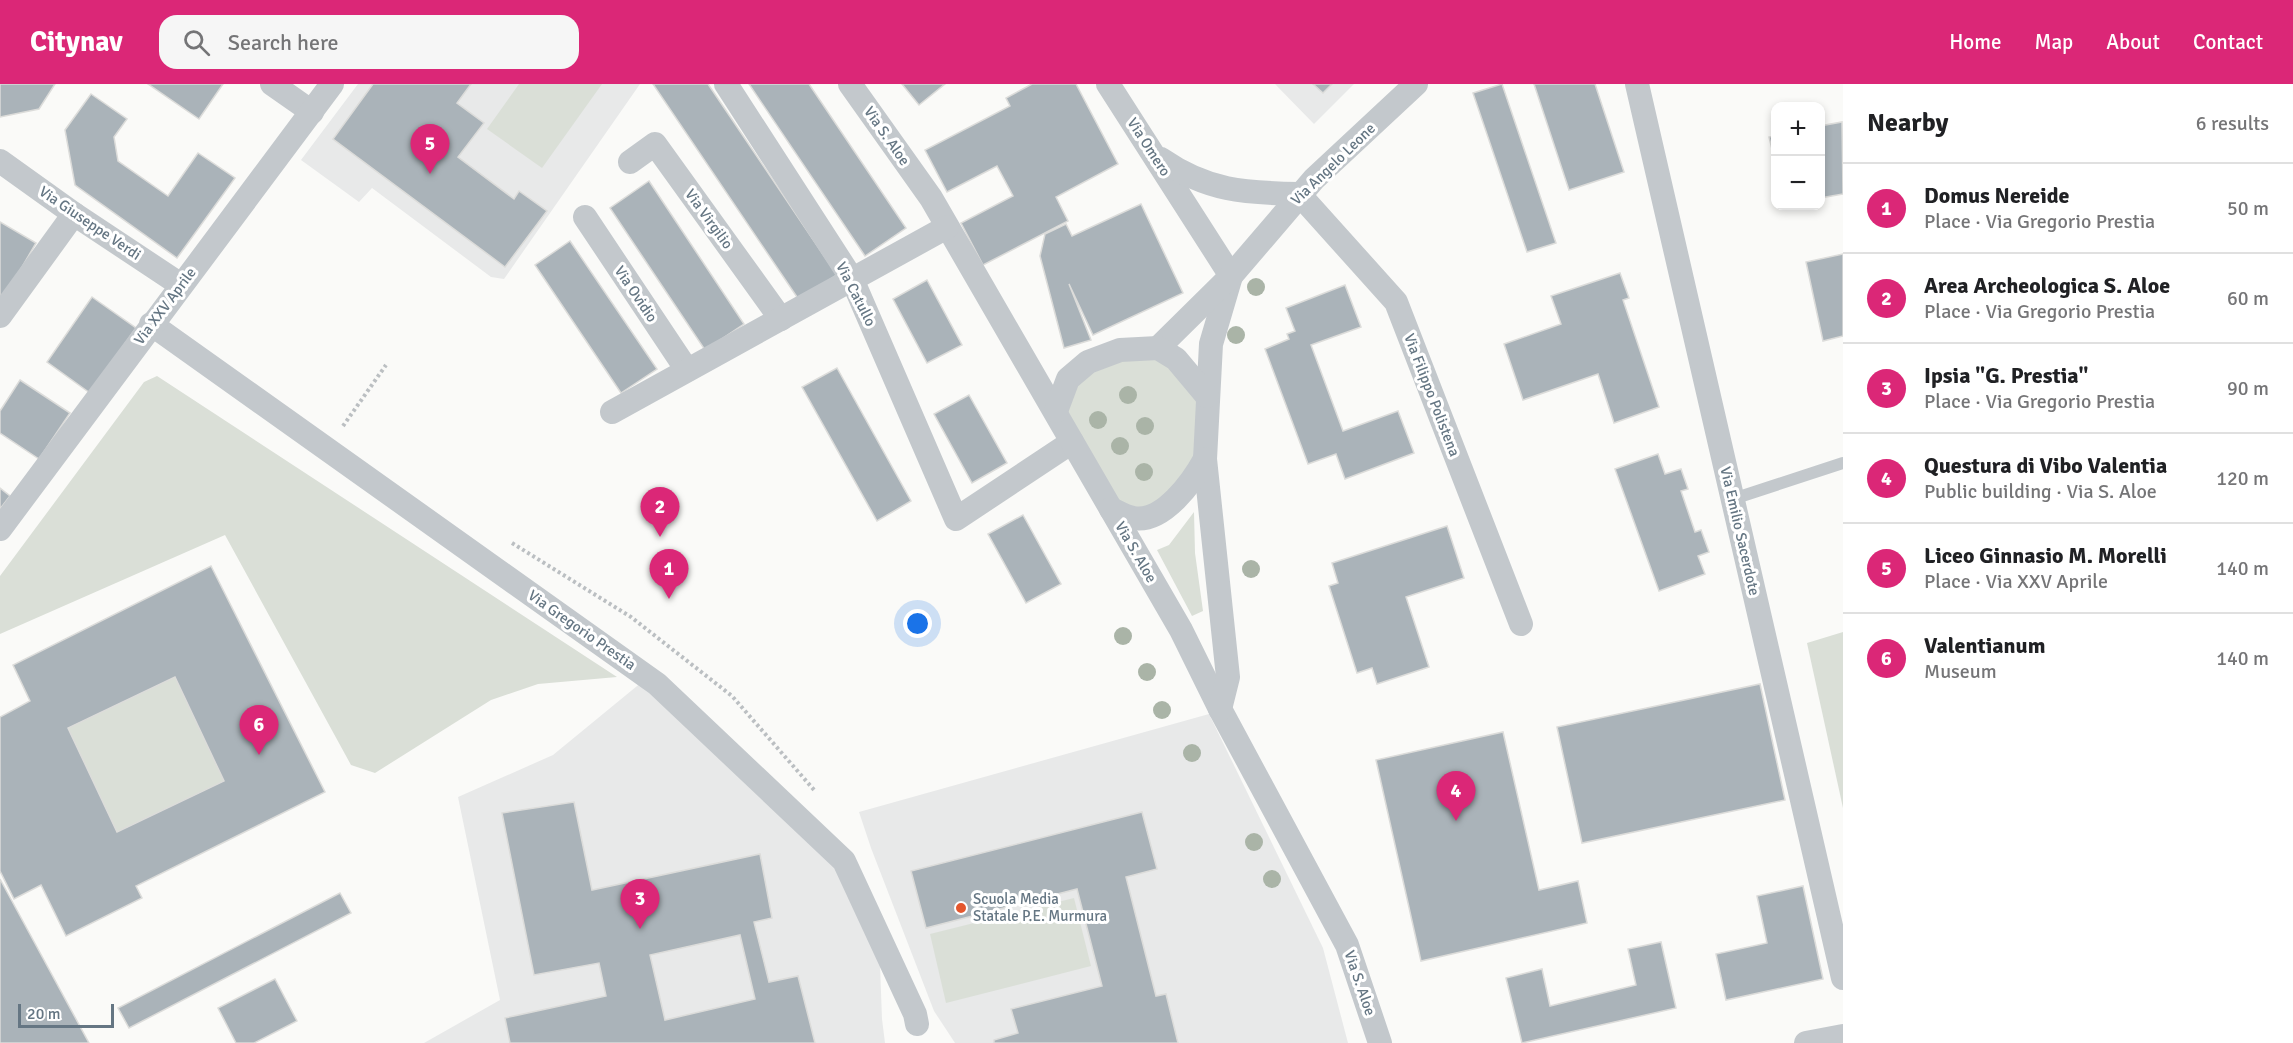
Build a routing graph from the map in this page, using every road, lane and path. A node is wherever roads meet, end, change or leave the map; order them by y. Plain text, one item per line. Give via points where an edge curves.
1 (272, 84) edge
2 (332, 84) edge
3 (726, 84) edge
4 (850, 84) edge
5 (1108, 84) edge
6 (1416, 84) edge
7 (1637, 84) edge
8 (312, 112) junction
9 (1153, 153) junction
10 (0, 161) edge
11 (630, 162) dead end
12 (1299, 194) junction
13 (74, 214) junction
14 (585, 217) dead end
15 (947, 227) junction
16 (1232, 276) junction
17 (852, 279) junction
18 (181, 285) junction
19 (0, 316) edge
20 (781, 319) junction
21 (152, 324) junction
22 (1158, 348) junction
23 (386, 365) dead end
24 (687, 370) junction
25 (1207, 396) junction
26 (1056, 411) junction
27 (612, 412) dead end
28 (339, 432) dead end
29 (1072, 442) junction
30 (1205, 459) junction
31 (1843, 463) edge
32 (1733, 499) junction
33 (1111, 509) junction
34 (0, 529) edge
35 (1521, 624) dead end
36 (1221, 709) junction
37 (1843, 978) edge
38 (917, 1024) dead end
39 (1843, 1036) edge
40 (1380, 1043) edge
41 (1806, 1043) edge

1 - 8 street
2 - 8 street, Via XXV Aprile
3 - 17 street, Via Catullo
4 - 15 street, Via S. Aloe via 931,198
5 - 9 street, Via Omero
6 - 12 street, Via Angelo Leone
7 - 32 street, Via Emilio Sacerdote
8 - 18 street, Via XXV Aprile
9 - 12 street via 1181,173 1221,188
9 - 16 street, Via Omero
10 - 13 street, Via Giuseppe Verdi
11 - 20 street, Via Virgilio via 656,144
12 - 16 street, Via Angelo Leone
12 - 35 street, Via Filippo Polistena via 1396,302
13 - 18 street, Via Giuseppe Verdi
13 - 19 street
14 - 24 street, Via Ovidio
15 - 17 street
15 - 26 street, Via S. Aloe
16 - 22 street, Via Angelo Leone
16 - 25 street via 1211,344
17 - 20 street
17 - 29 street, Via Catullo via 956,519
18 - 21 street, Via XXV Aprile
20 - 24 street
21 - 34 street, Via XXV Aprile
21 - 38 street, Via Gregorio Prestia via 657,684 844,861
22 - 25 street via 1176,359
22 - 26 street via 1120,350 1088,362 1068,379
23 - 28 path
24 - 27 street
25 - 30 street
26 - 29 street, Via S. Aloe
29 - 33 street, Via S. Aloe
30 - 33 street via 1176,500 1153,515 1134,519
30 - 36 street via 1228,677
31 - 32 lane
32 - 37 street, Via Emilio Sacerdote
33 - 36 street, Via S. Aloe via 1181,630
36 - 40 street, Via S. Aloe via 1347,945
39 - 41 street

